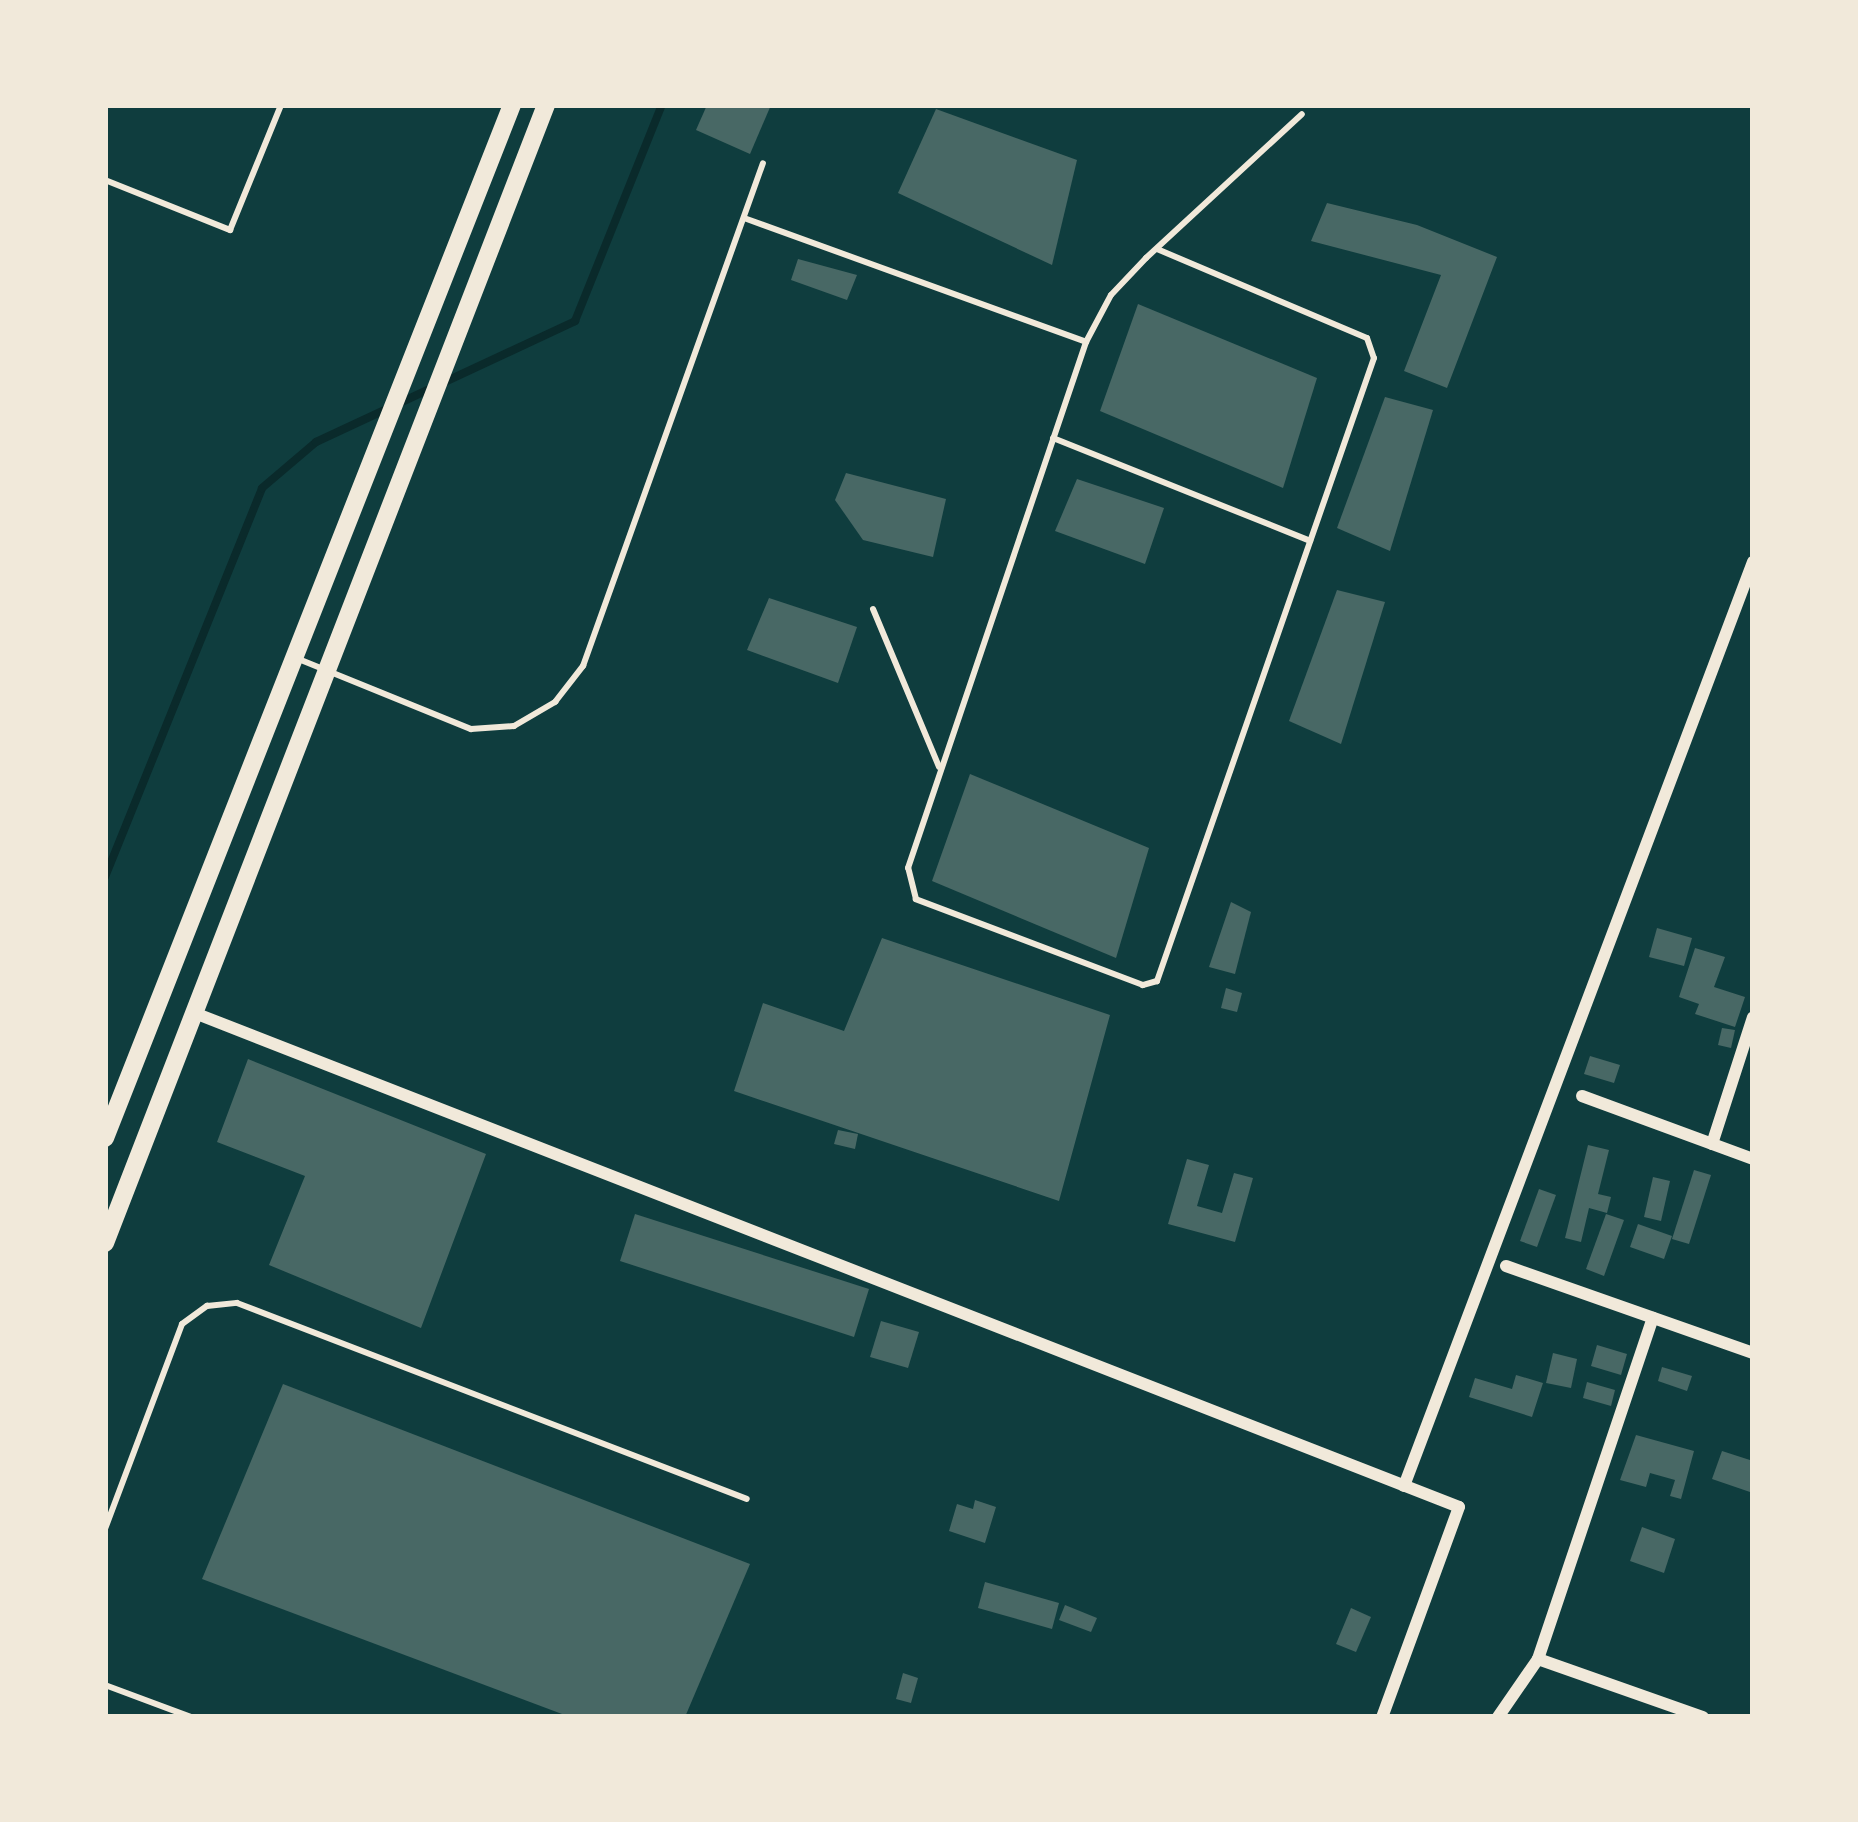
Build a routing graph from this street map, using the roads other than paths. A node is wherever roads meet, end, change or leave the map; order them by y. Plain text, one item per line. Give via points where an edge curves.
1 (281, 105) edge
2 (512, 105) edge
3 (546, 105) edge
4 (1302, 114) dead end
5 (763, 163) dead end
6 (105, 180) edge
7 (744, 218) junction
8 (1156, 249) junction
9 (1086, 342) junction
10 (1053, 439) junction
11 (1310, 541) junction
12 (1753, 562) edge
13 (873, 609) dead end
14 (292, 657) junction
15 (325, 670) junction
16 (941, 770) junction
17 (191, 1012) junction
18 (1753, 1017) edge
19 (1582, 1096) dead end
20 (105, 1138) edge
21 (1712, 1144) junction
22 (1753, 1160) edge
23 (105, 1243) edge
24 (1507, 1266) dead end
25 (1653, 1318) junction
26 (1753, 1353) edge
27 (1404, 1486) junction
28 (747, 1499) dead end
29 (105, 1529) edge
30 (1538, 1659) junction
31 (105, 1685) edge
32 (190, 1717) edge
33 (1382, 1717) edge
34 (1498, 1717) edge
35 (1703, 1717) edge

1 - 6 lane via 230,230
2 - 14 main road
3 - 15 main road
4 - 8 lane
5 - 7 lane
7 - 9 lane
7 - 15 lane via 583,666 555,702 514,726 471,729
8 - 9 lane via 1112,296
8 - 11 lane via 1372,346
9 - 10 lane
10 - 11 lane
10 - 16 lane
11 - 16 lane via 1152,985 916,899 908,868
12 - 27 street
13 - 16 lane
14 - 15 lane
14 - 20 main road
15 - 17 main road
17 - 23 main road
17 - 27 street
18 - 21 street
19 - 21 street
21 - 22 street
24 - 25 street
25 - 26 street
25 - 30 street
27 - 33 street via 1459,1507
28 - 29 lane via 237,1303 207,1306 182,1324
30 - 34 street
30 - 35 street
31 - 32 lane

